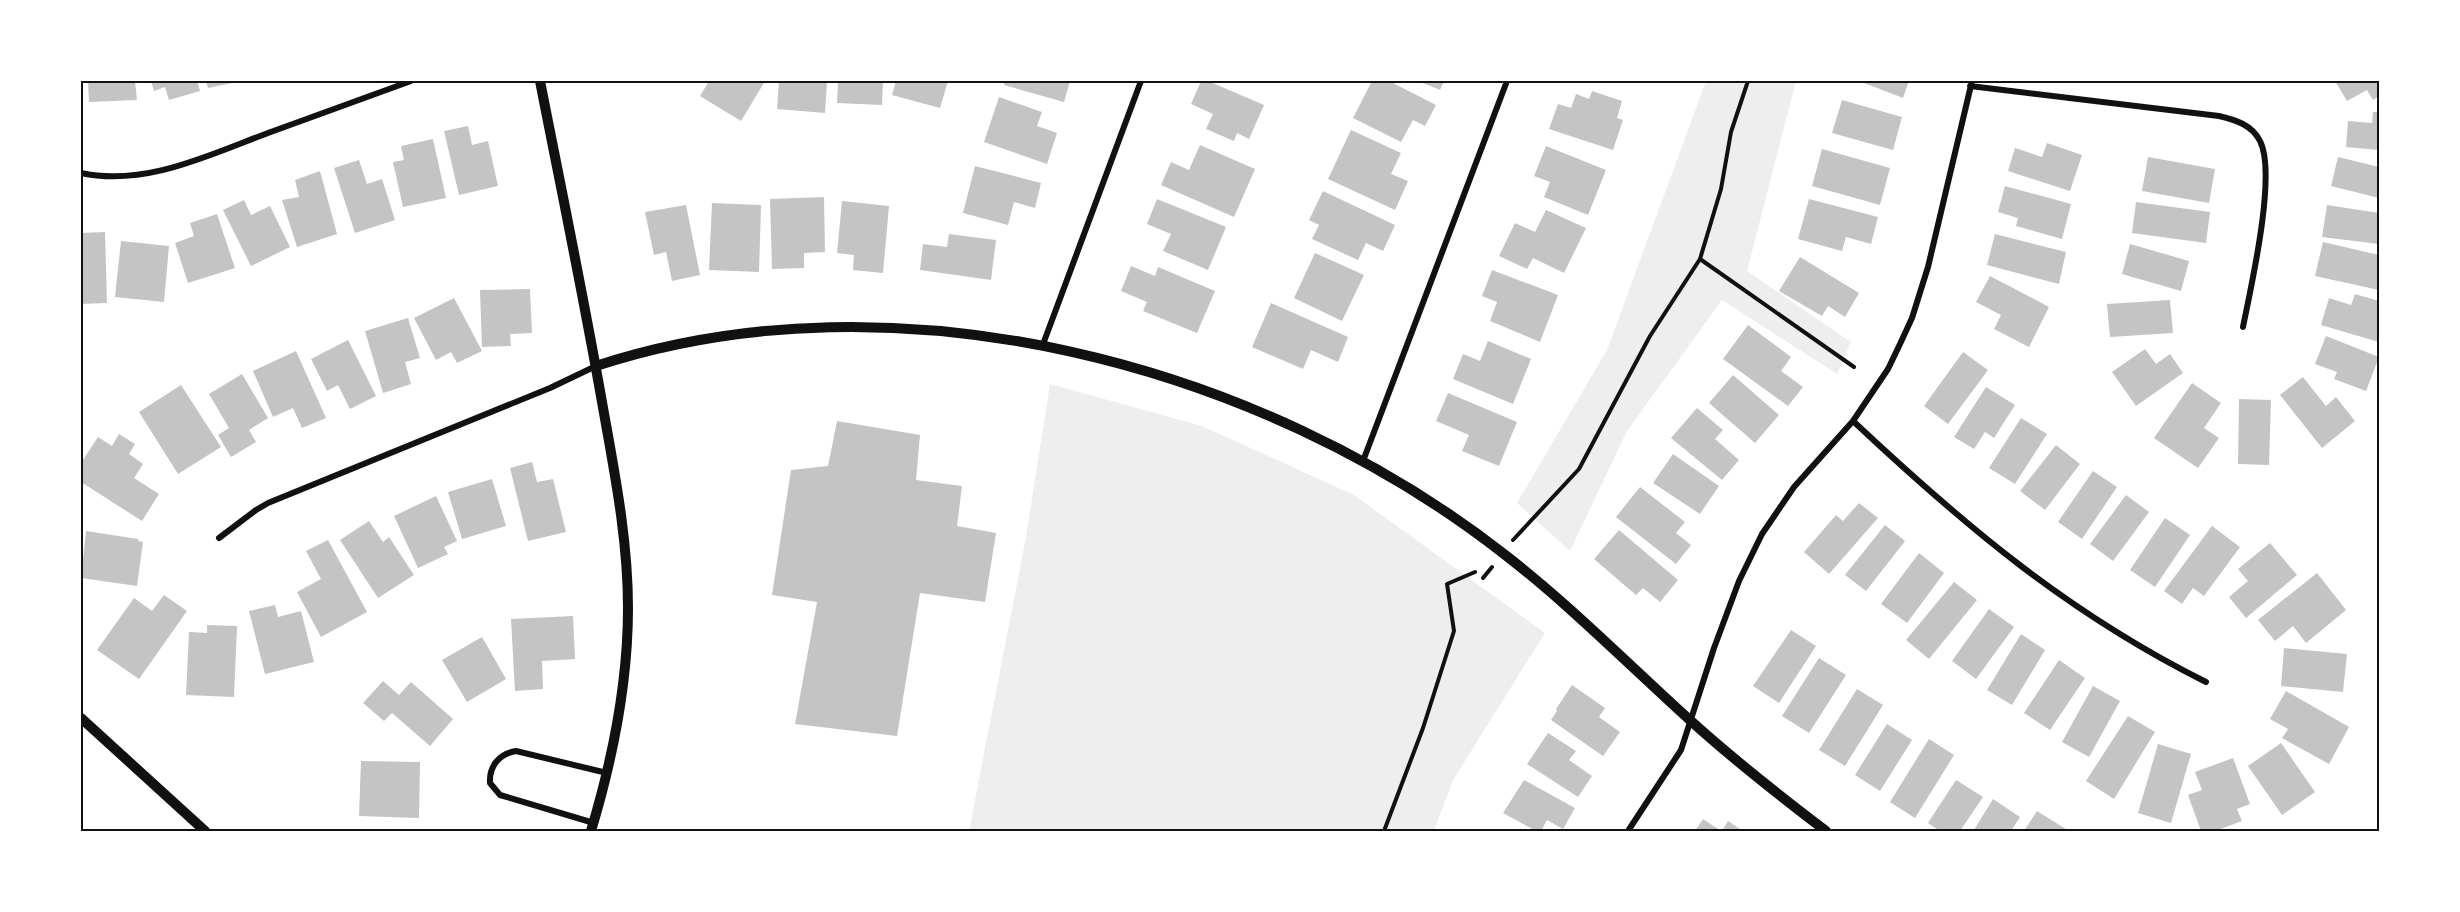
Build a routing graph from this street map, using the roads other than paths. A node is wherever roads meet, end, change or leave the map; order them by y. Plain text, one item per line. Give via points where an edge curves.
1 (411, 81) edge
2 (540, 81) edge
3 (1141, 81) edge
4 (1507, 81) edge
5 (1971, 83) edge
6 (81, 173) edge
7 (2243, 327) dead end
8 (1042, 347) junction
9 (596, 366) junction
10 (1853, 421) junction
11 (1363, 460) junction
12 (219, 538) dead end
13 (2206, 682) dead end
14 (81, 718) edge
15 (1690, 720) junction
16 (608, 773) junction
17 (592, 827) edge
18 (206, 831) edge
19 (1629, 831) edge
20 (1826, 831) edge

1 - 6 street via 175,167 132,175
2 - 9 street
3 - 8 street
4 - 11 street
5 - 7 street via 2219,116 2250,128 2260,140 2267,174 2256,264
5 - 10 street via 1928,267 1912,318 1887,369
8 - 9 street via 954,332 828,328 713,339 633,354
8 - 11 street via 1142,370 1198,388 1288,423
9 - 12 street via 268,503
9 - 16 street via 622,516 628,610 622,697
10 - 13 street via 1961,520 2035,578 2140,648
10 - 15 street via 1794,487 1762,534 1739,581
11 - 15 street via 1431,501 1503,553
14 - 18 street
15 - 19 street via 1681,750
15 - 20 street
16 - 17 street
16 - 17 street via 516,751 502,755 491,770 490,783 500,795

